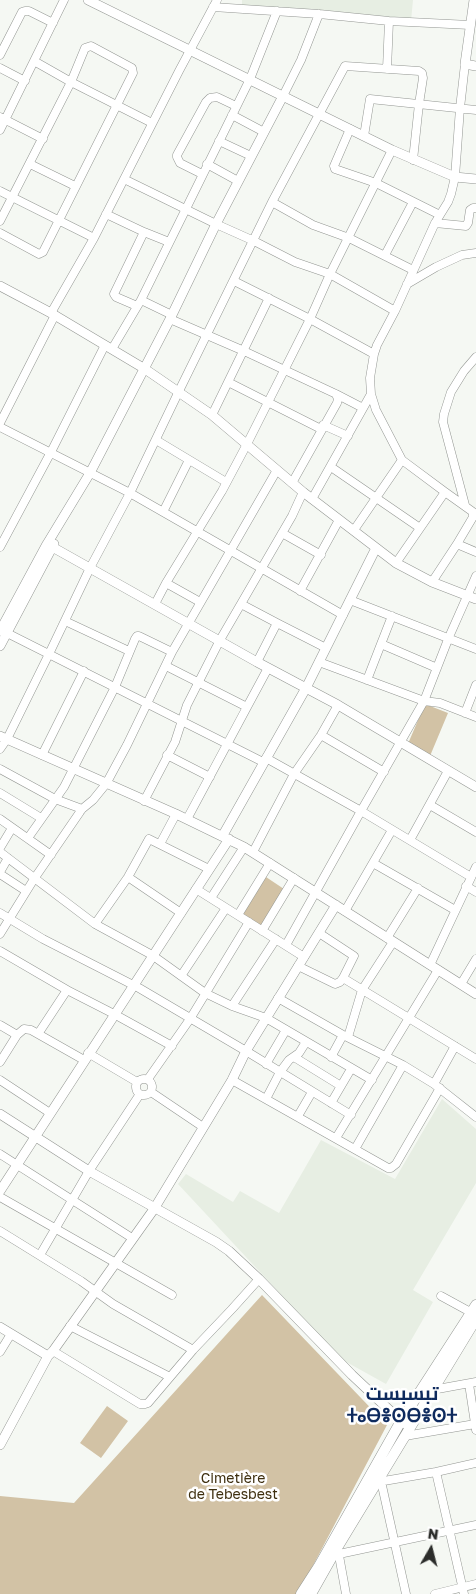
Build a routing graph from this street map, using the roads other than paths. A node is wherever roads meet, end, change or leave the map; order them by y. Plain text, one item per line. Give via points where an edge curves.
1 (64, 0) edge
2 (88, 0) edge
3 (474, 0) edge
4 (215, 4) edge
5 (277, 11) junction
6 (319, 14) junction
7 (389, 21) junction
8 (53, 23) junction
9 (470, 25) junction
10 (189, 51) junction
11 (0, 55) edge
12 (34, 61) junction
13 (465, 64) junction
14 (476, 66) edge
15 (0, 68) edge
16 (387, 69) junction
17 (250, 79) junction
18 (25, 80) junction
19 (71, 82) junction
20 (283, 96) junction
21 (419, 104) junction
22 (116, 105) junction
23 (236, 106) junction
24 (460, 108) junction
25 (476, 110) edge
26 (319, 114) junction
27 (232, 115) junction
28 (3, 118) edge
29 (152, 123) junction
30 (350, 129) junction
31 (0, 130) edge
32 (264, 132) junction
33 (364, 136) junction
34 (43, 139) junction
35 (219, 141) junction
36 (392, 150) junction
37 (251, 156) junction
38 (413, 160) junction
39 (30, 164) junction
40 (207, 164) junction
41 (202, 174) junction
42 (455, 177) junction
43 (124, 179) junction
44 (476, 179) edge
45 (238, 180) junction
46 (376, 183) junction
47 (75, 186) junction
48 (0, 192) edge
49 (12, 197) junction
50 (272, 202) junction
51 (413, 202) junction
52 (476, 208) edge
53 (185, 210) junction
54 (106, 214) junction
55 (440, 215) junction
56 (58, 220) junction
57 (0, 221) edge
58 (435, 223) junction
59 (216, 224) junction
60 (144, 232) junction
61 (0, 234) edge
62 (94, 238) junction
63 (349, 238) junction
64 (254, 241) junction
65 (169, 242) junction
66 (476, 253) edge
67 (386, 255) junction
68 (413, 270) junction
69 (330, 274) junction
70 (234, 281) junction
71 (407, 284) junction
72 (0, 286) edge
73 (269, 298) junction
74 (139, 303) junction
75 (395, 310) junction
76 (53, 314) junction
77 (171, 317) junction
78 (310, 319) junction
79 (207, 335) junction
80 (108, 347) junction
81 (244, 351) junction
82 (374, 354) junction
83 (476, 357) edge
84 (145, 369) junction
85 (285, 371) junction
86 (228, 382) junction
87 (179, 391) junction
88 (336, 394) junction
89 (371, 394) junction
90 (268, 403) junction
91 (363, 408) junction
92 (212, 414) junction
93 (0, 425) edge
94 (322, 427) junction
95 (348, 436) junction
96 (156, 440) junction
97 (248, 444) junction
98 (51, 452) junction
99 (189, 460) junction
100 (402, 460) junction
101 (331, 467) junction
102 (277, 470) junction
103 (90, 473) junction
104 (226, 482) junction
105 (292, 483) junction
106 (304, 492) junction
107 (445, 492) junction
108 (130, 494) junction
109 (377, 497) junction
110 (312, 499) junction
111 (465, 505) junction
112 (163, 512) junction
113 (339, 520) junction
114 (0, 526) edge
115 (420, 528) junction
116 (9, 530) junction
117 (354, 530) junction
118 (197, 532) junction
119 (282, 533) junction
120 (457, 544) junction
121 (50, 545) junction
122 (0, 547) edge
123 (376, 548) junction
124 (230, 552) junction
125 (476, 552) edge
126 (321, 555) junction
127 (396, 563) junction
128 (90, 568) junction
129 (261, 569) junction
130 (476, 576) edge
131 (432, 582) junction
132 (166, 583) junction
133 (300, 591) junction
134 (467, 595) junction
135 (476, 599) edge
136 (350, 600) junction
137 (200, 602) junction
138 (155, 604) junction
139 (241, 604) junction
140 (343, 615) junction
141 (392, 616) junction
142 (3, 619) edge
143 (65, 621) junction
144 (188, 623) junction
145 (277, 623) junction
146 (4, 632) edge
147 (449, 637) junction
148 (220, 640) junction
149 (381, 644) junction
150 (0, 646) edge
151 (326, 648) junction
152 (476, 649) edge
153 (129, 651) junction
154 (172, 652) junction
155 (49, 654) junction
156 (257, 662) junction
157 (319, 662) junction
158 (166, 666) junction
159 (268, 668) junction
160 (437, 668) junction
161 (84, 671) junction
162 (367, 680) junction
163 (199, 683) junction
164 (476, 685) edge
165 (114, 687) junction
166 (306, 688) junction
167 (424, 701) junction
168 (146, 704) junction
169 (338, 705) junction
170 (246, 707) junction
171 (465, 713) junction
172 (476, 717) edge
173 (181, 721) junction
174 (321, 735) junction
175 (3, 738) edge
176 (228, 744) junction
177 (401, 744) junction
178 (0, 749) edge
179 (42, 755) junction
180 (167, 755) junction
181 (264, 760) junction
182 (0, 769) edge
183 (73, 769) junction
184 (384, 772) junction
185 (448, 772) junction
186 (294, 774) junction
187 (210, 777) junction
188 (106, 784) junction
189 (476, 788) edge
190 (0, 793) edge
191 (56, 799) junction
192 (144, 800) junction
193 (430, 806) junction
194 (82, 809) junction
195 (361, 811) junction
196 (176, 814) junction
197 (41, 818) junction
198 (187, 819) junction
199 (0, 820) edge
200 (12, 828) junction
201 (392, 830) junction
202 (476, 832) edge
203 (226, 837) junction
204 (28, 838) junction
205 (410, 840) junction
206 (160, 844) junction
207 (244, 847) junction
208 (0, 848) edge
209 (0, 852) edge
210 (253, 852) junction
211 (52, 855) junction
212 (8, 858) junction
213 (373, 862) junction
214 (270, 863) junction
215 (476, 867) edge
216 (209, 869) junction
217 (0, 873) edge
218 (128, 877) junction
219 (471, 877) junction
220 (294, 878) junction
221 (34, 879) junction
222 (466, 886) junction
223 (196, 888) junction
224 (418, 888) junction
225 (26, 891) junction
226 (316, 892) junction
227 (476, 892) edge
228 (211, 898) junction
229 (336, 905) junction
230 (226, 908) junction
231 (455, 910) junction
232 (345, 912) junction
233 (0, 913) edge
234 (181, 913) junction
235 (238, 915) junction
236 (10, 919) junction
237 (249, 922) junction
238 (94, 924) junction
239 (262, 930) junction
240 (319, 933) junction
241 (0, 934) edge
242 (276, 939) junction
243 (390, 940) junction
244 (286, 945) junction
245 (0, 951) edge
246 (152, 956) junction
247 (304, 957) junction
248 (476, 959) edge
249 (298, 966) junction
250 (434, 968) junction
251 (181, 976) junction
252 (343, 978) junction
253 (461, 984) junction
254 (133, 985) junction
255 (67, 990) junction
256 (362, 990) junction
257 (205, 993) junction
258 (476, 994) edge
259 (278, 998) junction
260 (232, 1006) junction
261 (114, 1014) junction
262 (266, 1018) junction
263 (408, 1018) junction
264 (190, 1019) junction
265 (0, 1025) edge
266 (286, 1030) junction
267 (38, 1034) junction
268 (16, 1036) junction
269 (345, 1036) junction
270 (306, 1042) junction
271 (172, 1046) junction
272 (455, 1046) junction
273 (246, 1050) junction
274 (294, 1056) junction
275 (386, 1056) junction
276 (86, 1057) junction
277 (331, 1057) junction
278 (476, 1059) edge
279 (0, 1062) edge
280 (266, 1064) junction
281 (403, 1065) junction
282 (351, 1069) junction
283 (280, 1072) junction
284 (148, 1079) junction
285 (0, 1080) edge
286 (232, 1080) junction
287 (372, 1080) junction
288 (137, 1082) junction
289 (341, 1086) junction
290 (437, 1086) junction
291 (151, 1092) junction
292 (312, 1092) junction
293 (140, 1094) junction
294 (266, 1099) junction
295 (330, 1103) junction
296 (50, 1113) junction
297 (0, 1114) edge
298 (298, 1116) junction
299 (351, 1116) junction
300 (476, 1116) edge
301 (203, 1127) junction
302 (36, 1136) junction
303 (336, 1138) junction
304 (355, 1150) junction
305 (0, 1154) edge
306 (18, 1165) junction
307 (89, 1171) junction
308 (0, 1191) edge
309 (0, 1197) edge
310 (72, 1199) junction
311 (154, 1208) junction
312 (55, 1229) junction
313 (0, 1231) edge
314 (132, 1238) junction
315 (40, 1256) junction
316 (116, 1263) junction
317 (259, 1278) junction
318 (95, 1290) junction
319 (172, 1294) dead end
320 (441, 1296) dead end
321 (475, 1313) edge
322 (70, 1326) junction
323 (0, 1327) edge
324 (11, 1334) junction
325 (193, 1350) junction
326 (0, 1352) edge
327 (50, 1353) junction
328 (170, 1377) junction
329 (473, 1383) edge
330 (432, 1390) junction
331 (406, 1424) junction
332 (475, 1427) edge
333 (405, 1436) junction
334 (1, 1441) edge
335 (476, 1463) edge
336 (436, 1472) junction
337 (379, 1482) junction
338 (476, 1525) edge
339 (449, 1531) junction
340 (394, 1542) junction
341 (338, 1551) junction
342 (476, 1584) edge
343 (464, 1591) edge
344 (301, 1594) edge
345 (311, 1594) edge
346 (346, 1594) edge
347 (406, 1594) edge
348 (435, 1594) edge

1 - 8 street
2 - 10 street
3 - 9 street
4 - 5 street
4 - 10 street
5 - 6 street
5 - 17 street
6 - 7 street
6 - 20 street
7 - 9 street
7 - 16 street
8 - 11 street via 29,11 22,12
8 - 12 street
9 - 13 street
10 - 17 street
10 - 29 street
12 - 18 street
12 - 19 street
13 - 14 street
13 - 24 street
15 - 18 street
16 - 21 street via 422,73
16 - 26 street via 345,66
17 - 20 street
17 - 23 street
18 - 28 street
19 - 22 street
19 - 22 street via 85,48 90,46 133,70
19 - 34 street
20 - 26 street
20 - 32 street
21 - 24 street
21 - 33 street via 370,99
21 - 38 street
22 - 29 street
22 - 47 street
23 - 27 street
23 - 41 street via 217,97 210,98 178,155 180,163
24 - 25 street
24 - 42 street
26 - 30 street
26 - 50 street
27 - 32 street
27 - 35 street
28 - 31 street
28 - 34 street
29 - 43 street
30 - 33 street
30 - 46 street via 334,167
32 - 37 street
33 - 36 street
34 - 39 street
35 - 37 street
35 - 40 street
36 - 38 street
36 - 46 street
37 - 45 street
38 - 42 street
39 - 47 street
39 - 49 street
40 - 41 street
40 - 45 street
41 - 53 street
42 - 44 street
42 - 55 street via 448,202
43 - 53 street
43 - 54 street
45 - 59 street
46 - 51 street
46 - 63 street
47 - 56 street
48 - 49 street
49 - 56 street
49 - 57 street
50 - 63 street via 313,225
50 - 64 street
51 - 55 street
51 - 67 street
52 - 58 street via 470,210 466,226
53 - 59 street
53 - 65 street
54 - 60 street
54 - 62 street
55 - 58 street
56 - 61 street via 41,254
56 - 62 street
58 - 68 street
59 - 64 street
59 - 77 street
60 - 65 street
60 - 74 street via 114,294
62 - 76 street
63 - 67 street
63 - 69 street
64 - 69 street via 295,262
64 - 70 street
65 - 74 street
66 - 71 street via 462,255
67 - 68 street
68 - 71 street
69 - 75 street
69 - 78 street
70 - 73 street
70 - 79 street
71 - 75 street
72 - 76 street
73 - 78 street
73 - 81 street
74 - 77 street
74 - 80 street
75 - 82 street
76 - 80 street
76 - 93 street
77 - 79 street
77 - 84 street
78 - 82 street
78 - 85 street
79 - 81 street
79 - 87 street
80 - 84 street
80 - 98 street
81 - 85 street
81 - 86 street
82 - 89 street
83 - 111 street via 451,392 443,422
84 - 87 street
84 - 103 street
85 - 88 street
85 - 90 street
86 - 90 street
86 - 92 street
87 - 92 street
87 - 96 street
88 - 91 street
88 - 94 street via 337,403
89 - 91 street
89 - 100 street
90 - 94 street
90 - 97 street
91 - 95 street
92 - 97 street
93 - 98 street
94 - 95 street
94 - 105 street
95 - 101 street
96 - 99 street
96 - 108 street
97 - 102 street
97 - 104 street
98 - 103 street
98 - 116 street
99 - 104 street
99 - 112 street
100 - 107 street
100 - 109 street
101 - 109 street
101 - 110 street
102 - 105 street
102 - 124 street
103 - 108 street
103 - 121 street
104 - 118 street
105 - 106 street
106 - 110 street
106 - 119 street
107 - 111 street
107 - 115 street
108 - 112 street
108 - 128 street
109 - 115 street
109 - 117 street
110 - 113 street
111 - 120 street via 473,512 472,517
112 - 118 street
113 - 117 street
113 - 126 street
114 - 116 street
115 - 127 street
116 - 122 street
117 - 123 street
118 - 124 street
118 - 132 street
119 - 126 street
119 - 129 street
120 - 125 street
120 - 131 street
121 - 128 street
121 - 142 street
121 - 146 street
123 - 127 street
123 - 136 street
124 - 129 street
124 - 137 street
126 - 133 street
127 - 131 street
128 - 138 street
128 - 143 street
129 - 133 street
129 - 139 street
130 - 134 street
131 - 134 street
132 - 137 street
132 - 138 street
133 - 140 street
134 - 135 street
134 - 147 street
136 - 140 street
136 - 141 street
137 - 144 street
138 - 144 street
139 - 145 street
139 - 148 street
140 - 151 street
141 - 147 street
141 - 149 street
142 - 146 street
143 - 153 street
143 - 155 street
144 - 148 street
144 - 154 street
145 - 151 street
145 - 156 street
146 - 150 street
146 - 155 street
147 - 152 street
147 - 160 street
148 - 156 street
148 - 163 street
149 - 160 street
149 - 162 street
151 - 157 street
153 - 154 street via 139,636
153 - 165 street
154 - 158 street
155 - 161 street
155 - 175 street
156 - 159 street
157 - 162 street
157 - 166 street
158 - 163 street
158 - 168 street
159 - 166 street
159 - 170 street
160 - 167 street
161 - 165 street
161 - 179 street
162 - 167 street
163 - 170 street
163 - 173 street
164 - 171 street
165 - 168 street
165 - 183 street
166 - 169 street
166 - 181 street
167 - 171 street via 440,703
167 - 177 street
168 - 173 street
168 - 188 street
169 - 174 street
169 - 177 street
170 - 176 street
171 - 172 street
173 - 176 street
173 - 180 street
174 - 184 street
174 - 186 street
175 - 178 street
175 - 179 street
176 - 181 street
176 - 187 street
177 - 184 street
177 - 185 street
179 - 183 street
180 - 187 street
180 - 192 street
181 - 186 street
181 - 203 street
182 - 191 street
183 - 188 street
183 - 191 street
184 - 195 street
185 - 189 street
185 - 193 street
186 - 195 street
186 - 210 street
187 - 198 street
188 - 192 street
188 - 194 street
190 - 197 street
191 - 194 street
191 - 197 street
192 - 196 street
193 - 202 street
193 - 205 street
194 - 211 street
195 - 201 street
195 - 226 street
196 - 198 street
196 - 206 street
197 - 204 street
198 - 203 street
199 - 200 street
200 - 204 street
200 - 208 street
201 - 205 street
201 - 213 street
203 - 207 street
203 - 216 street
204 - 211 street
205 - 219 street
206 - 216 street
206 - 218 street via 149,839
207 - 210 street
207 - 228 street
209 - 212 street
210 - 214 street
211 - 221 street
212 - 217 street
212 - 221 street
213 - 224 street
213 - 232 street
214 - 220 street
214 - 235 street
215 - 219 street
216 - 223 street
217 - 225 street
218 - 234 street
218 - 238 street
219 - 222 street
220 - 226 street
220 - 239 street
221 - 225 street
221 - 238 street
222 - 227 street
222 - 231 street
223 - 228 street
223 - 234 street
224 - 231 street
224 - 243 street
225 - 236 street
226 - 229 street
226 - 244 street
228 - 230 street
229 - 232 street
229 - 240 street
230 - 235 street
230 - 251 street
231 - 250 street
232 - 243 street
233 - 236 street
234 - 246 street
235 - 237 street
236 - 241 street
236 - 254 street
237 - 239 street
237 - 257 street
238 - 246 street
239 - 242 street
240 - 247 street
240 - 252 street via 354,956
242 - 244 street
242 - 260 street
243 - 250 street
243 - 256 street
244 - 247 street
245 - 255 street
246 - 251 street
246 - 254 street
247 - 249 street
248 - 253 street
249 - 252 street via 335,984
249 - 259 street
250 - 253 street
250 - 263 street
251 - 257 street
252 - 256 street
253 - 258 street
254 - 261 street
254 - 264 street
255 - 261 street
255 - 267 street
256 - 263 street
256 - 269 street
257 - 260 street
257 - 264 street
259 - 262 street
259 - 269 street
260 - 262 street
261 - 271 street
261 - 276 street
262 - 266 street
262 - 273 street
263 - 272 street
263 - 275 street
264 - 271 street
264 - 273 street
265 - 268 street
266 - 270 street
266 - 280 street
267 - 268 street via 24,1029
267 - 276 street
268 - 279 street
269 - 275 street
269 - 277 street
270 - 274 street via 300,1053
270 - 277 street
271 - 284 street
272 - 278 street
272 - 290 street
273 - 280 street
273 - 286 street
274 - 283 street
274 - 289 street
275 - 281 street
275 - 287 street
276 - 288 street
276 - 296 street
277 - 282 street
280 - 283 street
281 - 290 street
281 - 304 street
282 - 287 street
282 - 289 street
283 - 292 street
283 - 294 street
284 - 288 street
284 - 291 street via 152,1084
285 - 296 street
286 - 294 street
286 - 301 street
287 - 299 street
288 - 293 street via 136,1090
289 - 295 street
290 - 300 street
290 - 304 street via 391,1168
291 - 293 street
291 - 301 street
292 - 295 street
292 - 298 street
293 - 307 street
294 - 298 street
295 - 299 street
296 - 302 street
297 - 302 street
298 - 303 street
299 - 303 street
301 - 311 street
302 - 306 street
302 - 307 street
303 - 304 street
305 - 306 street
306 - 308 street
306 - 310 street
307 - 310 street
307 - 311 street
309 - 312 street
310 - 312 street
310 - 314 street
311 - 314 street
311 - 317 street via 222,1246
312 - 315 street
312 - 316 street
313 - 315 street
314 - 316 street
315 - 318 street
316 - 318 street
316 - 319 street
317 - 325 street
317 - 331 street via 344,1367
318 - 322 street
318 - 325 street via 113,1304
320 - 321 street
321 - 330 main road
321 - 331 main road
322 - 327 street
322 - 328 street
323 - 324 street
324 - 326 street
324 - 327 street
325 - 328 street
327 - 328 street via 143,1404 148,1403
327 - 334 street
329 - 330 street
329 - 332 street
330 - 331 main road
331 - 333 main road
331 - 344 main road
332 - 333 street
333 - 337 main road
335 - 336 street
336 - 337 street
336 - 339 street
337 - 340 street
337 - 341 main road
338 - 339 street
339 - 340 street
339 - 343 street
340 - 341 street
340 - 347 street
341 - 345 main road
341 - 346 street
342 - 343 street
343 - 348 street

